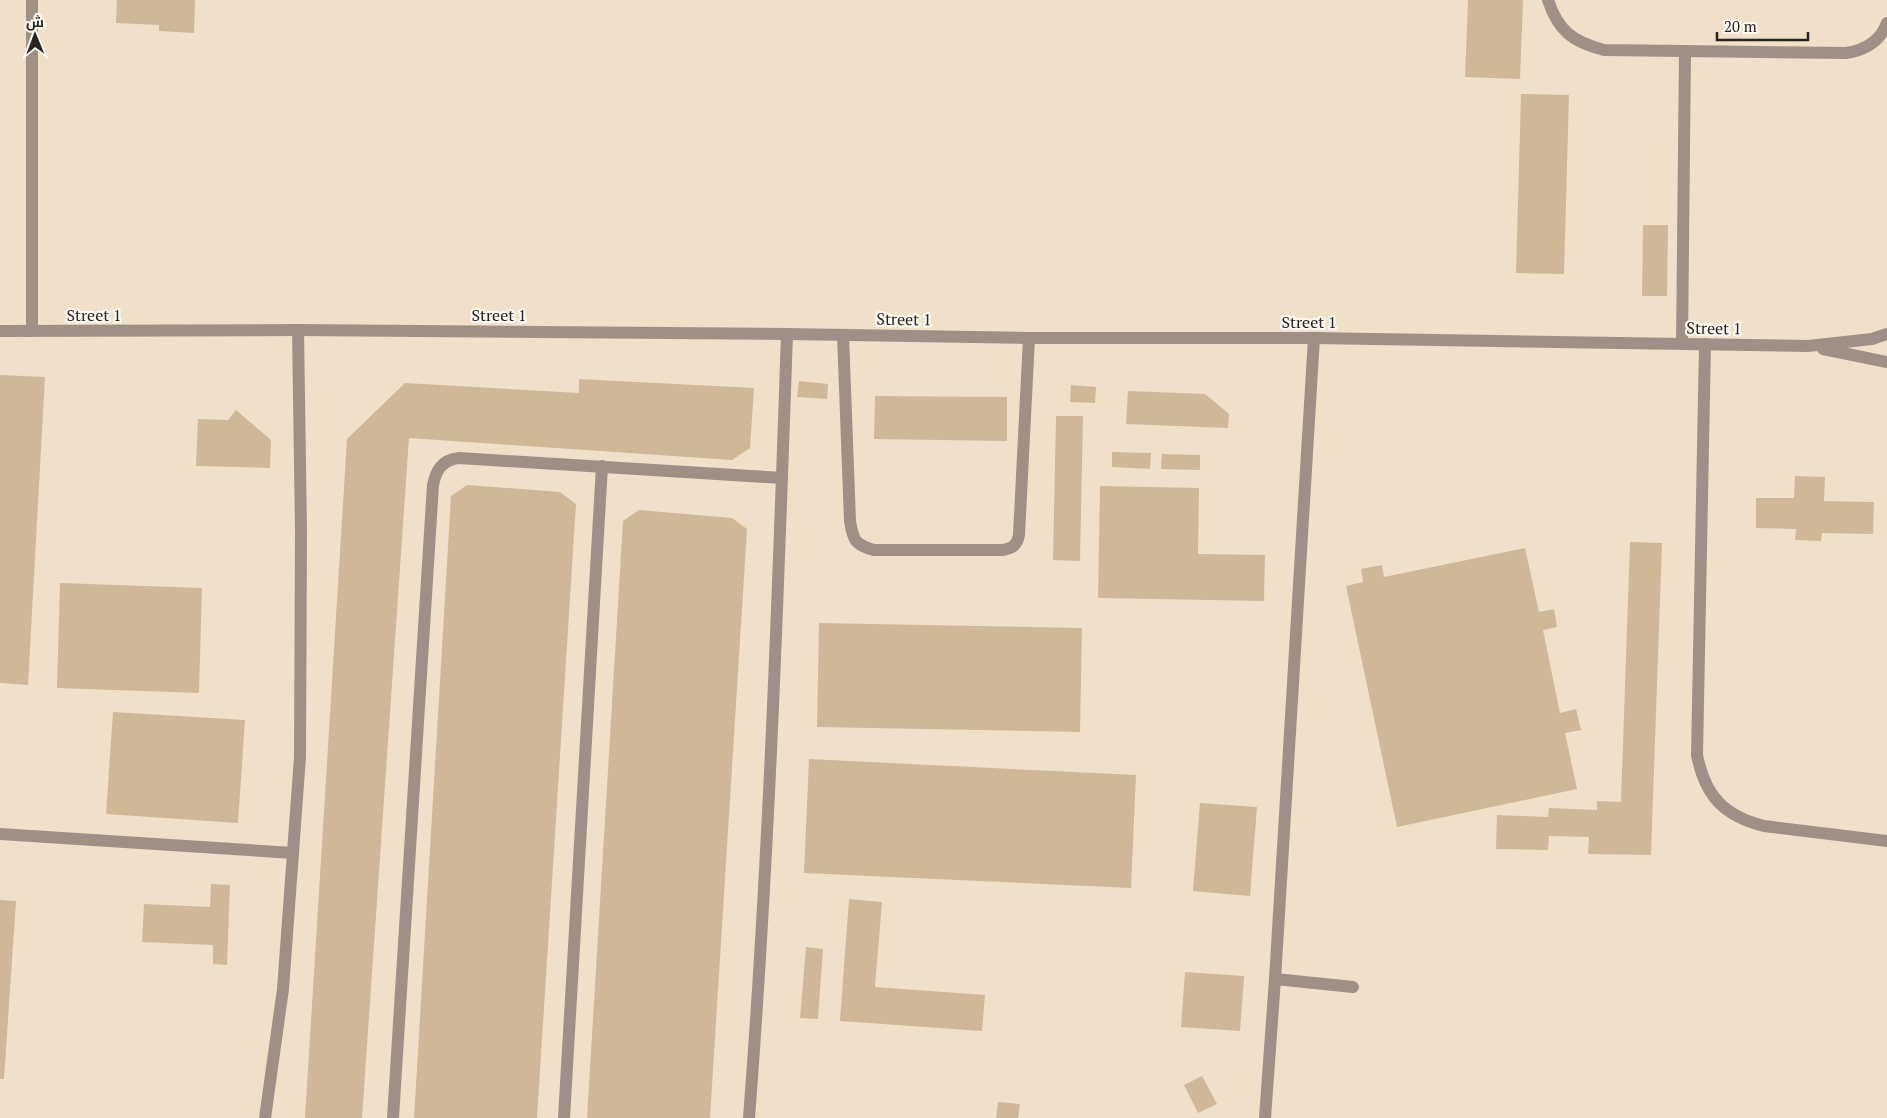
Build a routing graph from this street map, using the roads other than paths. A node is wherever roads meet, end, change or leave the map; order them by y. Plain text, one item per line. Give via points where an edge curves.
1 (32, 0) edge
2 (1548, 0) edge
3 (1887, 23) edge
4 (1685, 51) junction
5 (298, 330) junction
6 (0, 331) edge
7 (32, 331) junction
8 (787, 334) junction
9 (1887, 334) edge
10 (843, 335) junction
11 (1029, 338) junction
12 (1314, 338) junction
13 (1682, 344) junction
14 (1705, 344) junction
15 (1808, 346) junction
16 (1887, 362) edge
17 (602, 466) junction
18 (782, 478) junction
19 (0, 834) edge
20 (1887, 841) edge
21 (293, 853) junction
22 (1276, 979) junction
23 (1353, 987) dead end
24 (265, 1118) edge
25 (393, 1118) edge
26 (564, 1118) edge
27 (749, 1118) edge
28 (1265, 1118) edge

1 - 7 street
2 - 4 street via 1553,15 1566,32 1583,44 1604,50
3 - 4 street via 1881,36 1871,45 1846,53
4 - 13 street
5 - 7 street, Street 1
5 - 8 street, Street 1
5 - 21 street via 300,757
6 - 7 street, Street 1
8 - 10 street, Street 1
8 - 18 street
9 - 15 street, Street 1 via 1872,339
10 - 11 street, Street 1
10 - 11 street via 851,526 855,540 862,547 874,550 1003,550 1016,545
11 - 12 street, Street 1
12 - 13 street, Street 1
12 - 22 street
13 - 14 street, Street 1
14 - 15 street, Street 1
14 - 20 street via 1697,756 1700,773 1719,803 1748,822
15 - 16 street, Street 1
17 - 18 street
17 - 25 street via 459,458 443,463 435,477
17 - 26 street
18 - 27 street via 769,805
19 - 21 street
21 - 24 street via 283,988
22 - 23 street
22 - 28 street

